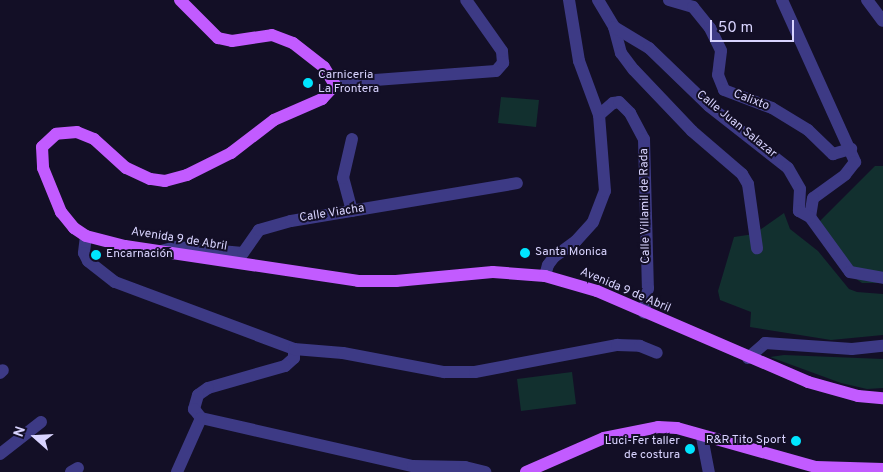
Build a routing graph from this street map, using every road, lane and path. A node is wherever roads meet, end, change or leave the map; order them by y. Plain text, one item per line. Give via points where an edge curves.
1 (180, 0) edge
2 (466, 0) edge
3 (569, 0) edge
4 (598, 0) edge
5 (669, 0) edge
6 (781, 0) edge
7 (867, 0) edge
8 (883, 22) edge
9 (614, 27) junction
10 (335, 83) junction
11 (599, 115) junction
12 (352, 139) dead end
13 (850, 149) junction
14 (517, 183) dead end
15 (352, 211) junction
16 (810, 217) junction
17 (86, 236) junction
18 (757, 248) dead end
19 (161, 252) junction
20 (545, 276) junction
21 (883, 278) edge
22 (644, 313) junction
23 (883, 346) edge
24 (294, 350) junction
25 (657, 353) dead end
26 (748, 358) junction
27 (883, 398) edge
28 (200, 418) junction
29 (41, 422) dead end
30 (702, 437) junction
31 (0, 454) edge
32 (883, 469) edge
33 (177, 472) edge
34 (484, 472) edge
35 (526, 472) edge
36 (709, 472) edge

1 - 10 main road via 212,36 232,41 260,35 282,38 324,67
2 - 10 street via 496,42 503,63 496,71
3 - 11 street via 579,61
4 - 9 street
5 - 13 street, Calixto via 694,7 710,28 721,51 718,75 724,90 772,108 808,130 832,154
6 - 13 street
7 - 8 street
9 - 16 street, Calle Juan Salazar via 648,48 709,106 788,168 800,189 799,211
9 - 18 street via 621,54 634,70 692,132 742,174 748,184
10 - 17 main road via 334,89 322,99 274,120 230,153 187,175 165,181 150,179 126,168 94,139 78,132 56,134 42,147 42,168 61,212
11 - 20 street via 605,180 601,202 586,232 554,257
11 - 22 street, Calle Villamil de Rada via 619,102 630,113 644,139 648,288
12 - 15 street via 342,178
13 - 16 street via 855,162 851,169 813,198
14 - 15 street, Calle Viacha
15 - 19 street, Calle Viacha via 264,228 255,234 243,253 176,247
16 - 21 street via 850,272
17 - 19 main road, Avenida 9 de Abril
17 - 24 street via 84,253 102,275
19 - 20 main road, Avenida 9 de Abril via 358,281 396,281 493,272
20 - 22 main road, Avenida 9 de Abril via 597,291
22 - 26 main road, Avenida 9 de Abril
23 - 26 street via 852,349 765,343
24 - 25 street via 343,353 444,372 475,372 616,345 640,346
24 - 28 street via 294,358 285,366 208,388 198,394 194,409
26 - 27 main road, Avenida 9 de Abril via 834,390
28 - 33 street
28 - 34 street via 412,466 465,467
29 - 31 street
30 - 32 main road via 816,467
30 - 35 main road via 677,428 622,432 569,451
30 - 36 street

